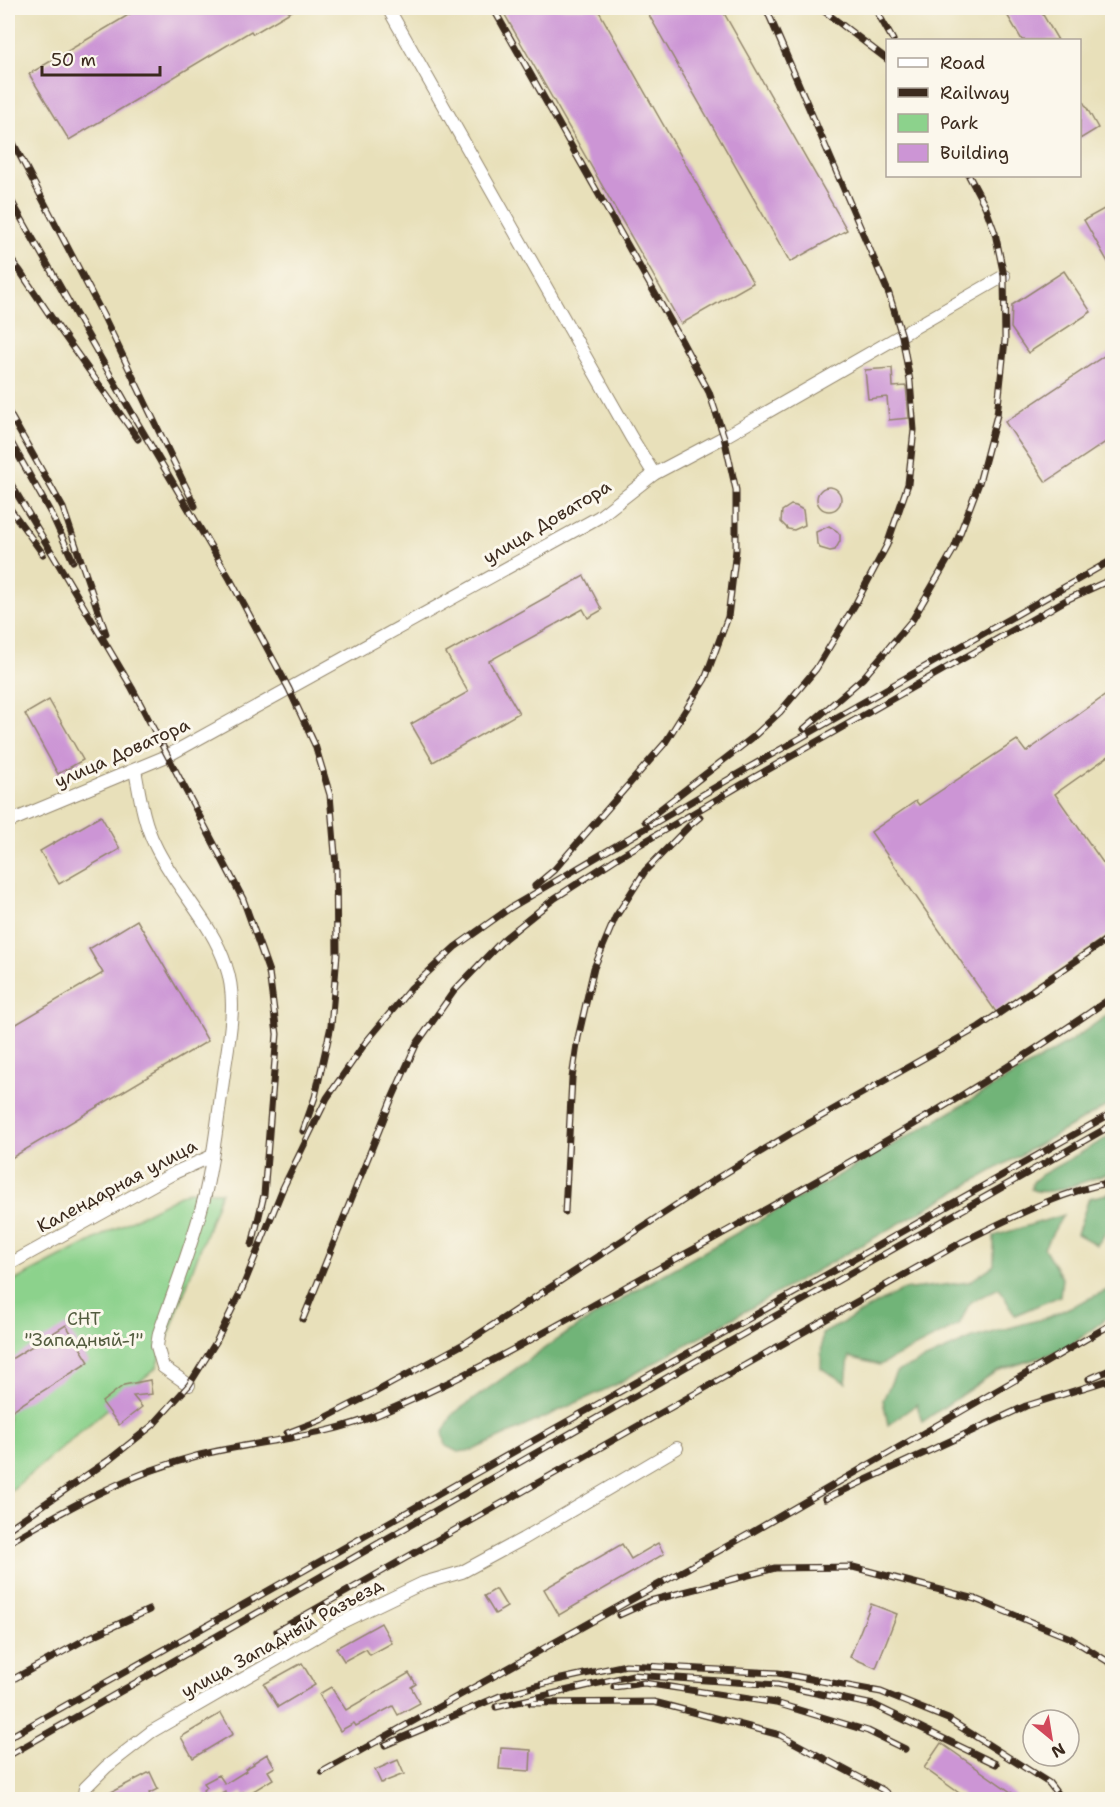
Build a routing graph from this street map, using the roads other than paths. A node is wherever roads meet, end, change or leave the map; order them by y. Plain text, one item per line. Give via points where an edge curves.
1 (388, 8) edge
2 (1004, 276) dead end
3 (654, 474) junction
4 (135, 770) junction
5 (8, 822) edge
6 (213, 1156) junction
7 (8, 1265) edge
8 (189, 1385) dead end
9 (677, 1448) dead end
10 (83, 1800) edge

1 - 3 street
2 - 3 street, улица Доватора
3 - 4 street, улица Доватора via 599,517 167,756
4 - 5 street, улица Доватора
4 - 6 street via 143,817 155,846 218,944 232,992
6 - 7 street, Календарная улица via 176,1172
6 - 8 street via 157,1346 163,1367
9 - 10 street, улица Западный Разъезд via 462,1572 423,1583 340,1623 151,1732 85,1788

